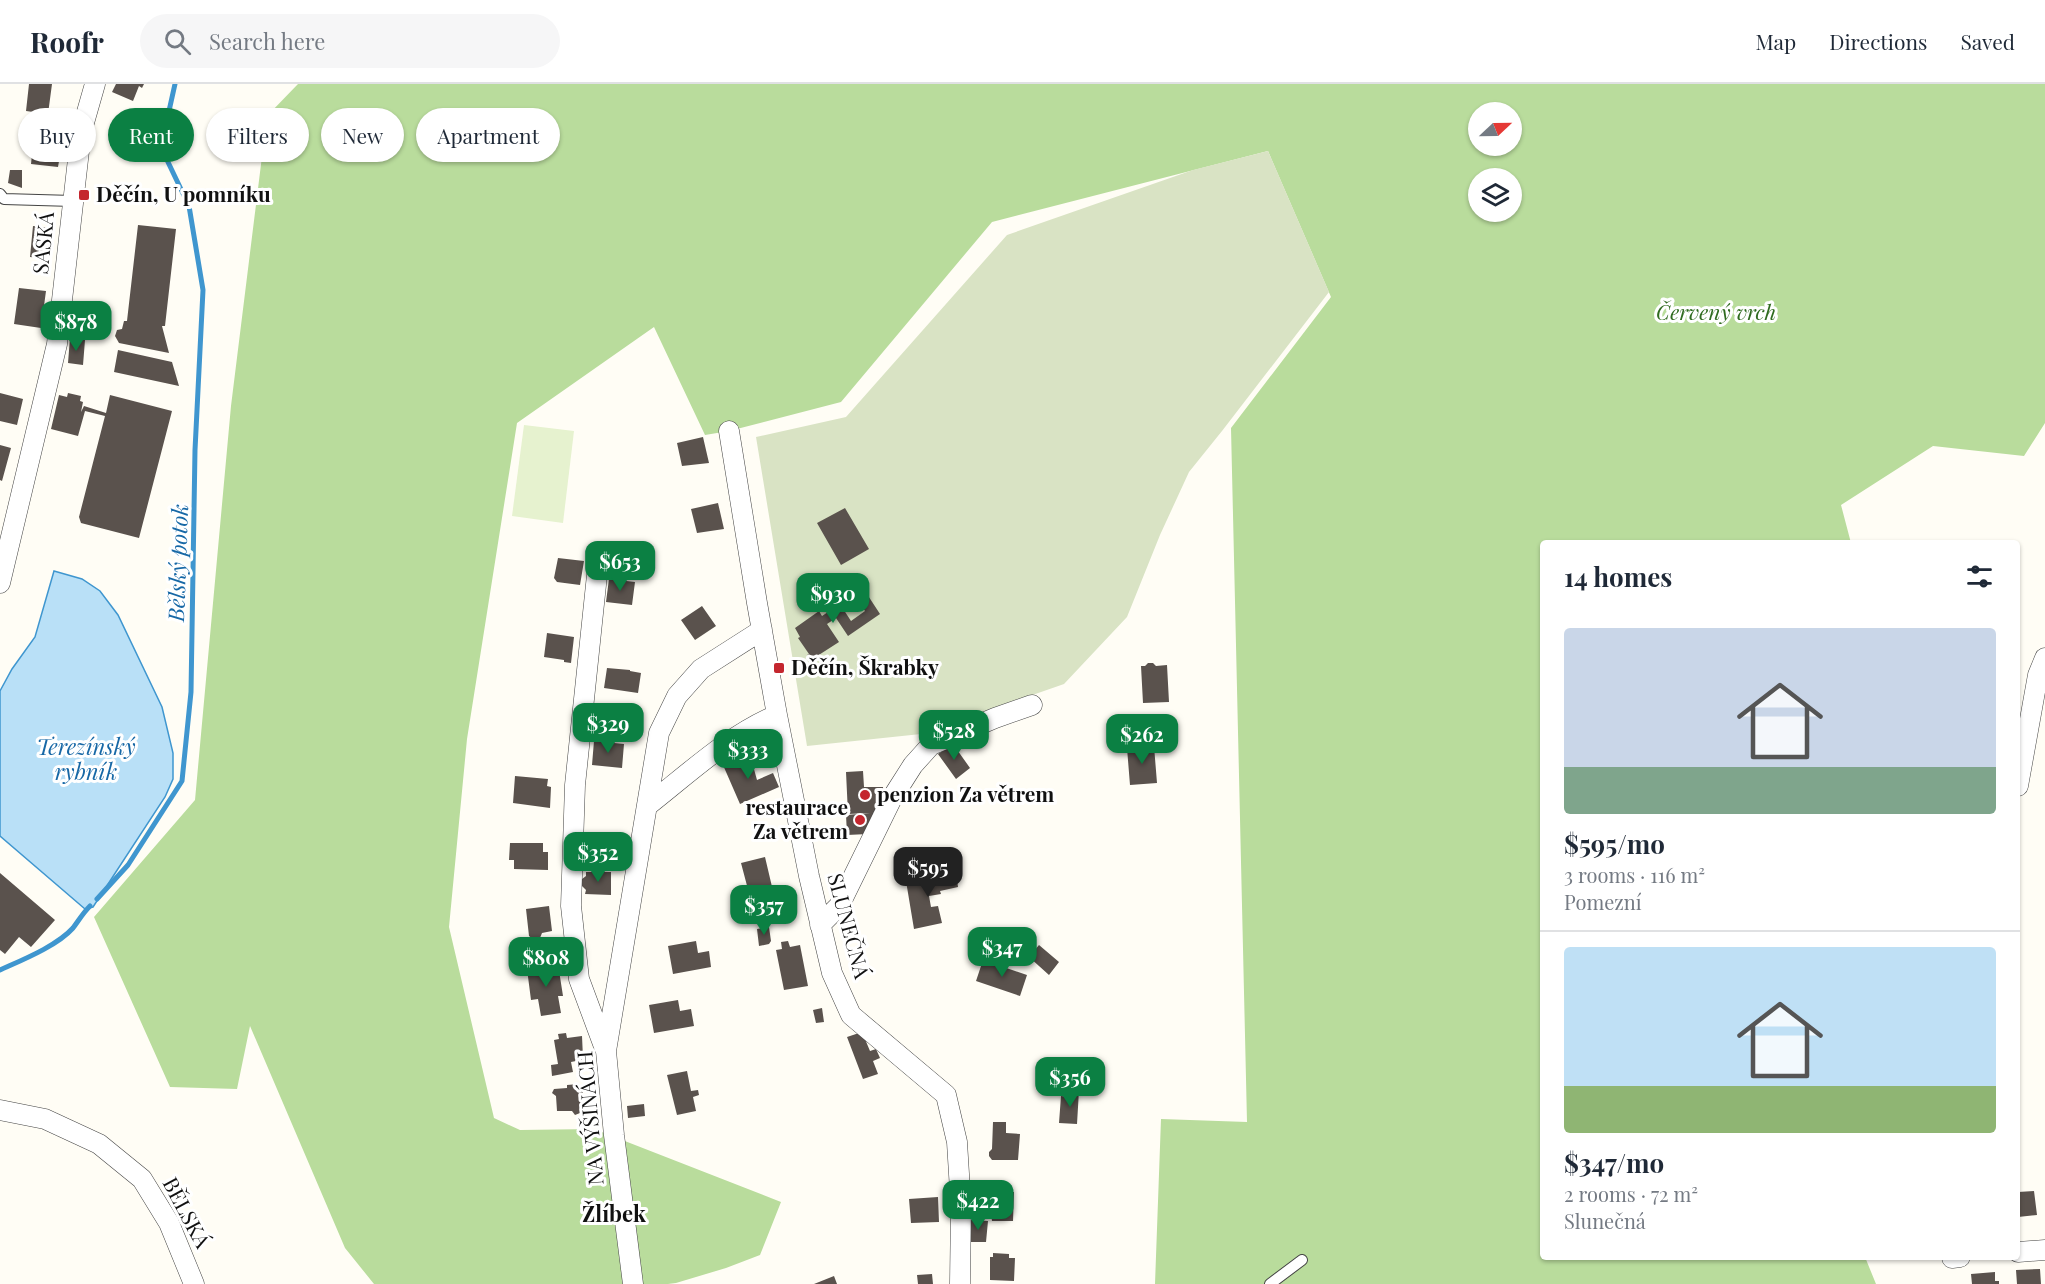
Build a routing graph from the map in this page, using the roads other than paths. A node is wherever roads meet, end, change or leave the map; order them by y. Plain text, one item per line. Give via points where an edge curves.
1 (95, 84) edge
2 (0, 194) edge
3 (73, 201) junction
4 (729, 431) dead end
5 (599, 556) dead end
6 (0, 583) edge
7 (762, 630) junction
8 (2045, 658) edge
9 (1032, 705) dead end
10 (777, 715) junction
11 (2020, 775) edge
12 (646, 806) junction
13 (820, 925) junction
14 (606, 1051) junction
15 (0, 1110) edge
16 (2045, 1250) edge
17 (2020, 1252) edge
18 (1302, 1260) dead end
19 (194, 1284) edge
20 (633, 1284) edge
21 (960, 1284) edge
22 (1270, 1284) edge

1 - 3 street, SASKÁ via 81,133
2 - 3 lane via 4,199
3 - 6 street, SASKÁ via 57,344
4 - 7 street, SLUNEČNÁ
5 - 14 street via 575,785 571,906 579,979
7 - 10 street, SLUNEČNÁ
7 - 12 street, NA VÝŠINÁCH via 701,669 677,696 659,733
8 - 11 street via 2038,675
9 - 13 street via 931,745 892,798 838,906
10 - 12 street via 757,723 715,752
10 - 13 street, SLUNEČNÁ
12 - 14 street, NA VÝŠINÁCH
13 - 21 street, SLUNEČNÁ via 832,974 851,1015 946,1095 957,1142
14 - 20 street, NA VÝŠINÁCH
15 - 19 street, BĚLSKÁ via 45,1119 99,1144 142,1179 169,1223
16 - 17 street
18 - 22 lane

